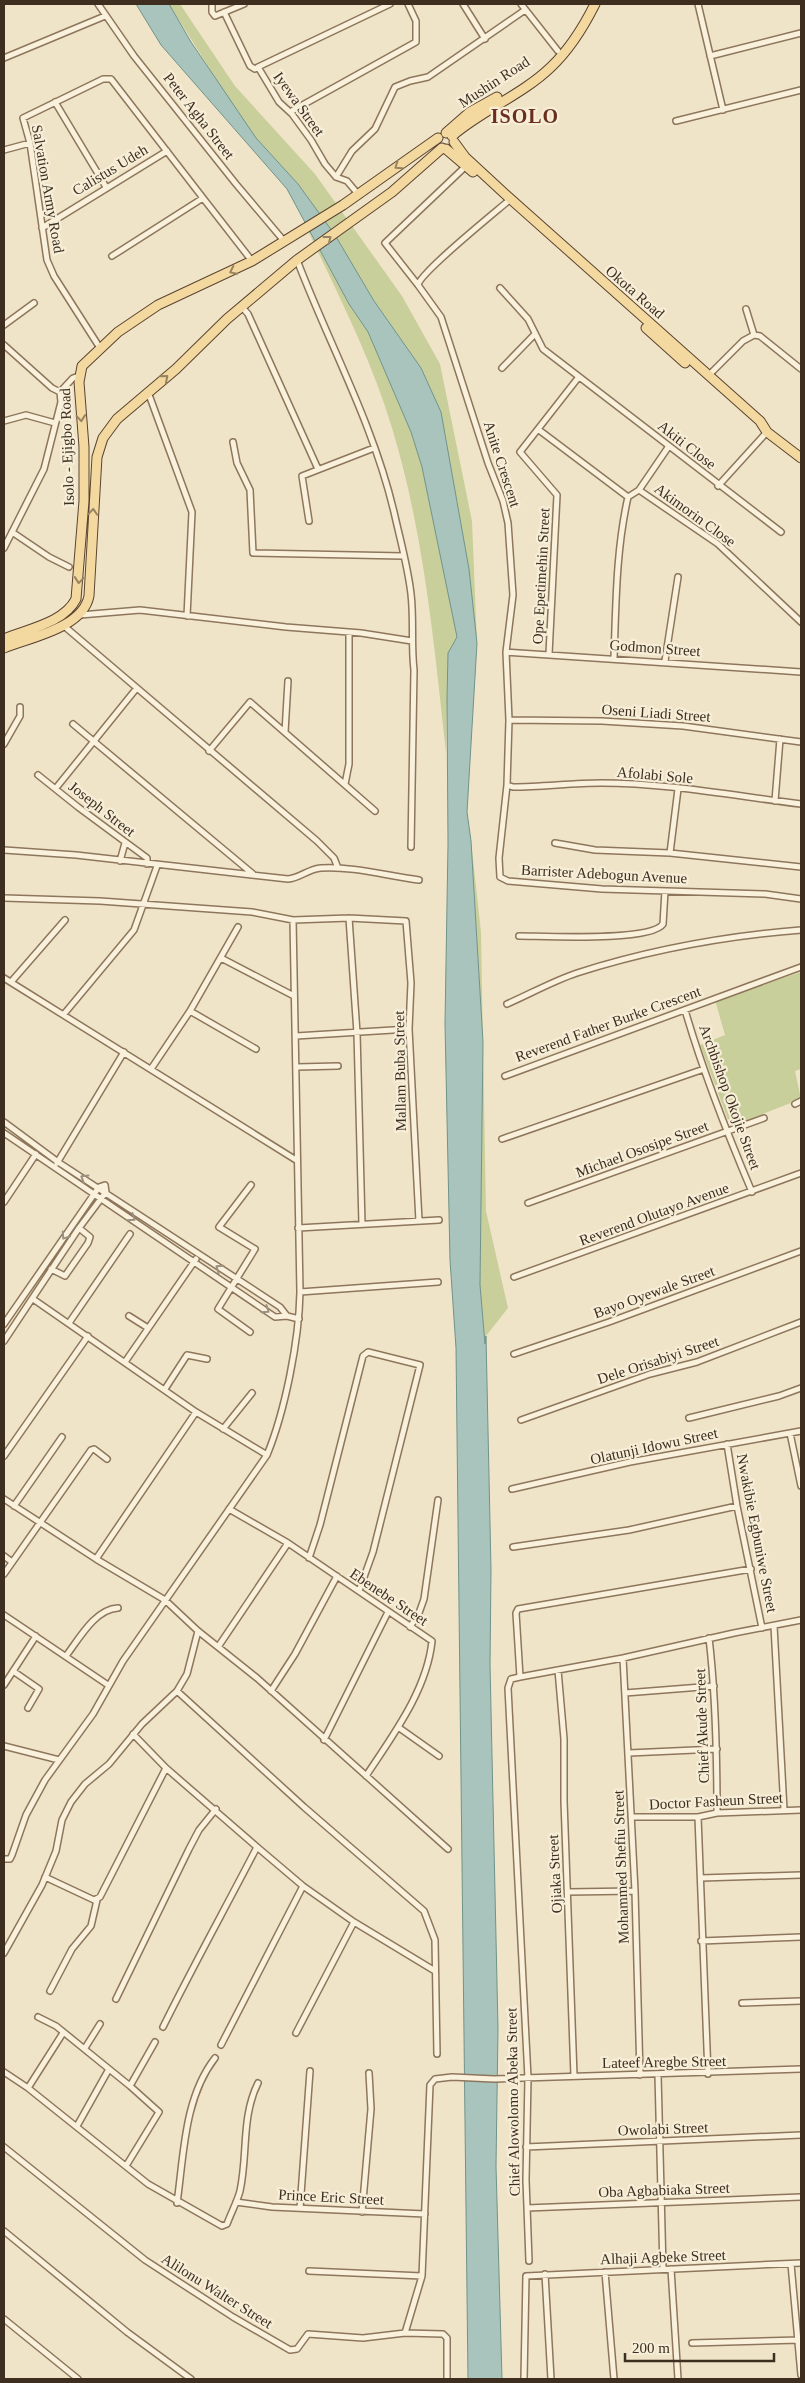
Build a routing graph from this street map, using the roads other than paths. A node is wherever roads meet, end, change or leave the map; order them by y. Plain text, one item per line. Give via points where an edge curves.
1 (98, 4) edge
2 (212, 4) edge
3 (244, 4) edge
4 (390, 4) edge
5 (408, 4) edge
6 (463, 4) edge
7 (521, 4) edge
8 (589, 4) edge
9 (595, 4) edge
10 (698, 4) edge
11 (525, 10) junction
12 (224, 12) junction
13 (105, 16) junction
14 (801, 33) edge
15 (485, 39) junction
16 (558, 51) junction
17 (710, 56) junction
18 (4, 58) edge
19 (258, 68) junction
20 (801, 90) edge
21 (55, 102) junction
22 (723, 110) junction
23 (290, 112) junction
24 (676, 121) dead end
25 (447, 137) junction
26 (30, 143) junction
27 (444, 148) junction
28 (4, 150) edge
29 (167, 151) junction
30 (466, 166) junction
31 (336, 177) junction
32 (106, 187) junction
33 (358, 194) junction
34 (203, 198) junction
35 (507, 202) junction
36 (42, 228) junction
37 (287, 240) junction
38 (112, 256) dead end
39 (300, 259) junction
40 (252, 261) junction
41 (418, 285) junction
42 (500, 288) dead end
43 (34, 303) dead end
44 (242, 306) junction
45 (746, 309) dead end
46 (4, 325) edge
47 (535, 334) junction
48 (754, 335) junction
49 (4, 345) edge
50 (100, 348) junction
51 (502, 368) dead end
52 (801, 369) edge
53 (79, 376) junction
54 (708, 376) junction
55 (578, 378) junction
56 (60, 392) junction
57 (148, 392) junction
58 (4, 421) edge
59 (55, 423) junction
60 (539, 430) junction
61 (767, 432) junction
62 (233, 442) dead end
63 (669, 446) junction
64 (374, 448) junction
65 (84, 455) junction
66 (97, 456) junction
67 (801, 458) edge
68 (318, 469) junction
69 (718, 486) junction
70 (639, 490) junction
71 (628, 497) junction
72 (309, 521) dead end
73 (12, 532) junction
74 (781, 532) dead end
75 (4, 548) edge
76 (403, 556) junction
77 (69, 567) dead end
78 (678, 577) dead end
79 (80, 615) junction
80 (187, 616) junction
81 (801, 622) edge
82 (64, 626) junction
83 (349, 632) junction
84 (4, 639) edge
85 (412, 642) junction
86 (4, 648) edge
87 (506, 652) junction
88 (549, 654) junction
89 (614, 658) junction
90 (665, 661) junction
91 (801, 672) edge
92 (288, 681) dead end
93 (136, 689) junction
94 (20, 707) dead end
95 (509, 720) junction
96 (73, 724) dead end
97 (285, 732) junction
98 (780, 739) junction
99 (95, 742) junction
100 (801, 742) edge
101 (4, 744) edge
102 (209, 751) junction
103 (38, 775) dead end
104 (345, 784) junction
105 (507, 785) junction
106 (56, 788) junction
107 (678, 789) junction
108 (775, 801) junction
109 (801, 804) edge
110 (375, 811) dead end
111 (125, 843) junction
112 (555, 843) dead end
113 (411, 848) dead end
114 (4, 850) edge
115 (670, 854) junction
116 (120, 862) junction
117 (146, 864) junction
118 (157, 866) junction
119 (338, 868) junction
120 (801, 868) edge
121 (254, 874) junction
122 (419, 880) dead end
123 (665, 891) junction
124 (4, 898) edge
125 (801, 899) edge
126 (145, 904) junction
127 (349, 918) junction
128 (64, 920) dead end
129 (293, 920) junction
130 (238, 927) dead end
131 (801, 930) edge
132 (519, 936) dead end
133 (221, 958) junction
134 (801, 968) edge
135 (4, 978) edge
136 (11, 982) junction
137 (294, 996) junction
138 (507, 1004) dead end
139 (685, 1010) junction
140 (190, 1011) junction
141 (64, 1014) junction
142 (409, 1029) junction
143 (357, 1033) junction
144 (296, 1036) junction
145 (256, 1049) dead end
146 (124, 1052) junction
147 (338, 1066) dead end
148 (297, 1067) junction
149 (704, 1068) junction
150 (151, 1069) junction
151 (504, 1076) dead end
152 (801, 1101) edge
153 (795, 1104) dead end
154 (764, 1118) dead end
155 (4, 1122) edge
156 (726, 1132) junction
157 (4, 1133) edge
158 (502, 1139) dead end
159 (36, 1154) junction
160 (296, 1160) junction
161 (58, 1162) junction
162 (55, 1167) junction
163 (801, 1173) edge
164 (251, 1185) dead end
165 (99, 1187) junction
166 (106, 1192) junction
167 (752, 1192) junction
168 (95, 1194) junction
169 (101, 1198) junction
170 (4, 1202) edge
171 (528, 1203) dead end
172 (439, 1220) dead end
173 (420, 1221) junction
174 (362, 1224) junction
175 (79, 1228) junction
176 (298, 1228) junction
177 (130, 1234) dead end
178 (801, 1251) edge
179 (199, 1254) junction
180 (195, 1261) junction
181 (51, 1269) junction
182 (514, 1277) dead end
183 (237, 1280) junction
184 (438, 1282) dead end
185 (232, 1288) junction
186 (300, 1292) junction
187 (33, 1299) junction
188 (129, 1316) dead end
189 (287, 1316) junction
190 (299, 1319) junction
191 (801, 1322) edge
192 (4, 1324) edge
193 (70, 1324) junction
194 (148, 1328) junction
195 (250, 1332) dead end
196 (88, 1336) junction
197 (4, 1341) edge
198 (514, 1354) dead end
199 (207, 1359) dead end
200 (125, 1362) junction
201 (801, 1388) edge
202 (165, 1389) junction
203 (252, 1393) dead end
204 (196, 1412) junction
205 (689, 1418) dead end
206 (521, 1420) dead end
207 (223, 1429) junction
208 (801, 1430) edge
209 (790, 1433) junction
210 (62, 1437) dead end
211 (727, 1444) junction
212 (267, 1455) junction
213 (4, 1456) edge
214 (107, 1459) dead end
215 (801, 1486) edge
216 (512, 1489) dead end
217 (4, 1499) edge
218 (438, 1500) dead end
219 (14, 1506) junction
220 (737, 1506) junction
221 (229, 1510) junction
222 (39, 1523) junction
223 (288, 1543) junction
224 (512, 1547) dead end
225 (4, 1556) edge
226 (309, 1558) junction
227 (96, 1559) junction
228 (12, 1562) junction
229 (751, 1569) junction
230 (4, 1574) edge
231 (337, 1576) junction
232 (359, 1591) junction
233 (165, 1600) junction
234 (118, 1608) dead end
235 (388, 1612) junction
236 (4, 1615) edge
237 (801, 1620) edge
238 (774, 1626) junction
239 (410, 1627) junction
240 (762, 1628) junction
241 (198, 1631) junction
242 (36, 1636) junction
243 (709, 1638) junction
244 (218, 1647) junction
245 (66, 1656) junction
246 (624, 1658) junction
247 (558, 1670) junction
248 (13, 1671) junction
249 (520, 1677) junction
250 (4, 1685) edge
251 (108, 1685) junction
252 (714, 1686) junction
253 (177, 1691) junction
254 (271, 1692) junction
255 (625, 1693) junction
256 (28, 1708) dead end
257 (398, 1727) junction
258 (133, 1734) junction
259 (324, 1740) junction
260 (4, 1746) edge
261 (718, 1749) junction
262 (629, 1753) junction
263 (439, 1756) dead end
264 (59, 1760) junction
265 (166, 1768) junction
266 (366, 1776) junction
267 (216, 1809) junction
268 (784, 1810) junction
269 (801, 1810) edge
270 (716, 1813) junction
271 (631, 1817) junction
272 (698, 1817) junction
273 (257, 1846) junction
274 (448, 1850) dead end
275 (4, 1859) edge
276 (801, 1875) edge
277 (45, 1877) junction
278 (701, 1878) junction
279 (303, 1886) junction
280 (635, 1891) junction
281 (568, 1892) junction
282 (97, 1900) junction
283 (354, 1922) junction
284 (801, 1937) edge
285 (701, 1941) junction
286 (4, 1953) edge
287 (435, 1971) junction
288 (50, 1992) dead end
289 (116, 1999) dead end
290 (801, 2001) edge
291 (742, 2003) dead end
292 (38, 2017) dead end
293 (100, 2024) dead end
294 (163, 2027) dead end
295 (62, 2033) junction
296 (296, 2033) dead end
297 (155, 2042) dead end
298 (221, 2045) dead end
299 (85, 2048) junction
300 (437, 2054) dead end
301 (215, 2058) dead end
302 (109, 2069) junction
303 (801, 2069) edge
304 (310, 2071) dead end
305 (4, 2072) edge
306 (369, 2073) dead end
307 (708, 2074) junction
308 (640, 2075) junction
309 (658, 2075) junction
310 (574, 2076) junction
311 (528, 2078) junction
312 (258, 2083) dead end
313 (130, 2086) junction
314 (28, 2088) junction
315 (77, 2126) junction
316 (801, 2136) edge
317 (658, 2142) junction
318 (4, 2147) edge
319 (526, 2147) junction
320 (126, 2166) junction
321 (801, 2197) edge
322 (177, 2202) junction
323 (236, 2202) junction
324 (661, 2203) junction
325 (300, 2208) junction
326 (527, 2208) junction
327 (362, 2212) junction
328 (426, 2214) junction
329 (4, 2230) edge
330 (529, 2261) dead end
331 (801, 2263) edge
332 (791, 2264) junction
333 (663, 2268) junction
334 (671, 2269) junction
335 (310, 2271) dead end
336 (605, 2272) junction
337 (545, 2274) junction
338 (422, 2276) junction
339 (4, 2319) edge
340 (405, 2334) junction
341 (798, 2340) junction
342 (692, 2342) dead end
343 (801, 2375) edge
344 (78, 2379) edge
345 (191, 2379) edge
346 (447, 2379) edge
347 (524, 2379) edge
348 (551, 2379) edge
349 (614, 2379) edge
350 (678, 2379) edge

1 - 13 street, Peter Agha Street
2 - 12 street via 215,16
3 - 12 street
4 - 19 street, Iyewa Street
5 - 23 street via 416,22 416,42
6 - 15 street
7 - 11 street
8 - 16 main road, Mushin Road via 577,27
9 - 25 main road, Mushin Road via 573,40 550,68
10 - 17 street
11 - 15 street
11 - 16 street
12 - 19 street via 250,66
13 - 18 street
13 - 37 street, Peter Agha Street via 236,184
14 - 17 street
15 - 31 street via 428,77 395,87 375,129 352,151
16 - 25 main road, Mushin Road via 528,79 470,112
17 - 22 street
19 - 23 street, Iyewa Street
20 - 22 street
21 - 26 street, Salvation Army Road via 23,118
21 - 29 street, Salvation Army Road via 111,79
21 - 32 street
22 - 24 street
23 - 31 street, Iyewa Street
25 - 27 main road via 452,146
25 - 27 main road via 438,143
25 -> 33 main road
25 - 54 main road, Okota Road via 490,181
26 - 28 street
26 - 36 street, Salvation Army Road
27 - 30 main road
39 -> 27 main road, Isolo - Ejigbo Road via 392,192
29 - 32 street, Calistus Udeh
29 - 34 street
30 - 35 main road
30 - 41 street, Anite Crescent via 385,243
31 - 33 street, Iyewa Street via 347,181
32 - 36 street, Calistus Udeh
33 - 37 main road, Isolo - Ejigbo Road
34 - 38 street
34 - 40 street
35 - 41 street via 433,266
35 - 61 main road
36 - 50 street, Salvation Army Road via 47,260 54,276
37 - 40 main road, Isolo - Ejigbo Road
39 - 44 main road, Isolo - Ejigbo Road
39 - 64 street via 322,323 352,384
40 -> 50 main road, Isolo - Ejigbo Road via 158,305
41 - 87 street, Anite Crescent via 440,317 503,502 508,523 513,595
42 - 47 street, Akiti Close via 528,319
43 - 46 street
57 -> 44 main road, Isolo - Ejigbo Road
44 - 68 street
45 - 48 street
47 - 51 street
47 - 55 street, Akiti Close via 542,349
48 - 52 street via 760,336
48 - 54 street via 743,341
49 - 56 street
50 - 53 main road, Isolo - Ejigbo Road via 82,366
53 - 56 street
53 -> 65 main road, Isolo - Ejigbo Road
54 - 61 main road, Okota Road via 760,421
55 - 60 street
55 - 63 street, Akiti Close
56 - 59 street
57 - 66 main road, Isolo - Ejigbo Road via 109,428
57 - 80 street via 192,512
58 - 59 street via 26,415
59 - 73 street via 44,469
60 - 71 street
60 - 88 street, Ope Epetimehin Street via 520,452 557,495
61 - 67 main road, Okota Road
61 - 69 street
62 - 76 street via 237,463 250,490 253,553
63 - 69 street, Akiti Close
63 - 70 street
64 - 68 street
64 - 76 street via 394,510
65 - 66 main road
65 -> 84 main road, Isolo - Ejigbo Road via 82,549 76,599 60,616
79 -> 66 main road, Isolo - Ejigbo Road via 88,596
68 - 72 street via 302,476
69 - 74 street, Akiti Close
70 - 71 street
70 - 81 street, Akimorin Close via 718,544
71 - 89 street via 619,544
73 - 75 street
73 - 77 street
76 - 85 street via 411,594
78 - 90 street
79 - 80 street via 140,610
79 - 82 main road
80 - 83 street
82 - 86 main road
82 - 93 street
83 - 85 street
83 - 104 street via 349,764
85 - 113 street
87 - 88 street, Godmon Street
87 - 95 street, Anite Crescent
88 - 89 street, Godmon Street
89 - 90 street, Godmon Street
90 - 91 street, Godmon Street
92 - 97 street
93 - 99 street
93 - 102 street
94 - 101 street via 20,716
95 - 98 street, Oseni Liadi Street via 683,726
95 - 105 street, Anite Crescent
96 - 99 street
97 - 102 street via 250,702
97 - 104 street
98 - 100 street, Oseni Liadi Street
98 - 108 street
99 - 106 street
99 - 121 street
102 - 119 street via 317,841 334,858
103 - 106 street, Joseph Street
104 - 110 street
105 - 107 street, Afolabi Sole via 600,783
105 - 123 street, Barrister Adebogun Avenue via 498,869 501,879 602,890
106 - 111 street, Joseph Street
107 - 108 street, Afolabi Sole
107 - 115 street
108 - 109 street, Afolabi Sole
111 - 116 street
111 - 117 street, Joseph Street via 147,858
112 - 115 street via 595,850
114 - 116 street
115 - 120 street
116 - 117 street
117 - 118 street
118 - 121 street
118 - 126 street
119 - 121 street via 311,869 288,879
119 - 122 street
123 - 125 street, Barrister Adebogun Avenue via 765,894
123 - 132 street via 663,924 657,930 627,936
124 - 126 street
126 - 129 street via 252,912
126 - 141 street via 134,930
127 - 129 street
127 - 142 street, Mallam Buba Street via 406,921 411,983
127 - 143 street
128 - 136 street
129 - 137 street
130 - 133 street
131 - 138 street via 658,950 576,973
133 - 137 street
133 - 140 street
134 - 139 street, Reverend Father Burke Crescent
135 - 136 street
136 - 141 street
137 - 144 street
139 - 149 street, Archbishop Okojie Street
139 - 151 street, Reverend Father Burke Crescent
140 - 145 street
140 - 150 street
141 - 146 street
142 - 143 street
142 - 173 street, Mallam Buba Street
143 - 144 street
143 - 174 street
144 - 148 street
146 - 150 street
146 - 161 street
147 - 148 street
148 - 160 street
149 - 156 street, Archbishop Okojie Street
149 - 158 street
150 - 160 street
152 - 153 street
154 - 156 street, Michael Ososipe Street
155 - 161 street
156 - 167 street, Archbishop Okojie Street
156 - 171 street, Michael Ososipe Street
157 - 159 street
159 - 162 street
159 - 170 street
160 - 176 street
161 - 162 street
165 -> 161 street
162 - 168 street
163 - 167 street, Reverend Olutayo Avenue
164 - 183 street via 219,1227 255,1249
165 - 166 street
165 - 168 street
166 - 169 street
166 - 179 street
167 - 182 street, Reverend Olutayo Avenue
168 - 169 street
168 -> 192 street
169 - 175 street
169 -> 180 street
172 - 173 street
173 - 174 street
174 - 176 street
175 - 181 street
175 - 181 street via 90,1237 88,1243 65,1276
176 - 186 street
177 - 193 street
178 - 198 street, Bayo Oyewale Street
179 - 180 street
183 -> 179 street
180 - 185 street
180 - 194 street
181 - 187 street
183 - 185 street
183 - 189 street via 280,1307
184 - 186 street
185 -> 189 street via 276,1316
185 - 195 street via 218,1309
186 - 190 street
187 - 193 street
187 - 197 street
188 - 194 street
189 - 190 street
190 - 212 street via 278,1430
191 - 206 street, Dele Orisabiyi Street via 697,1362 650,1374
193 - 196 street
194 - 200 street
196 - 200 street
196 - 213 street
199 - 202 street via 187,1354
200 - 202 street
201 - 205 street
202 - 204 street
203 - 207 street
204 - 207 street
204 - 227 street
207 - 212 street
208 - 209 street, Olatunji Idowu Street
209 - 211 street, Olatunji Idowu Street
209 - 215 street
210 - 219 street
211 - 216 street, Olatunji Idowu Street
211 - 220 street, Nwakibie Egbuniwe Street
212 - 221 street
214 - 222 street via 91,1450
217 - 219 street
218 - 239 street via 424,1599
219 - 222 street
220 - 224 street via 629,1530
220 - 229 street, Nwakibie Egbuniwe Street
221 - 223 street, Ebenebe Street
221 - 233 street
222 - 227 street
222 - 228 street
223 - 226 street, Ebenebe Street
223 - 244 street
225 - 228 street
226 - 231 street, Ebenebe Street
226 - 232 street via 363,1356 368,1352 420,1365 374,1552
227 - 233 street
228 - 230 street
229 - 240 street, Nwakibie Egbuniwe Street
229 - 249 street via 518,1609
231 - 232 street, Ebenebe Street
231 - 254 street
232 - 235 street, Ebenebe Street
233 - 241 street
233 - 251 street
234 - 245 street via 108,1608 96,1619
235 - 239 street, Ebenebe Street
235 - 259 street
236 - 242 street
237 - 238 street
238 - 240 street
238 - 268 street
239 - 257 street, Ebenebe Street via 432,1641 432,1646 420,1684
240 - 243 street
241 - 244 street
241 - 253 street via 187,1674
242 - 245 street
242 - 248 street
243 - 246 street
243 - 252 street, Chief Akude Street
244 - 254 street
245 - 251 street
246 - 247 street
246 - 255 street, Mohammed Shefiu Street
247 - 249 street
247 - 281 street, Ojiaka Street via 564,1739
248 - 250 street
248 - 256 street via 39,1689
249 - 311 street, Chief Alowolomo Abeka Street via 511,1679 508,1685
251 - 264 street via 93,1714
252 - 255 street
252 - 261 street, Chief Akude Street
253 - 258 street
253 - 287 street via 424,1911 435,1940
254 - 259 street
255 - 262 street, Mohammed Shefiu Street
257 - 263 street
257 - 266 street, Ebenebe Street
258 - 265 street
258 - 277 street via 71,1802 62,1820 56,1851
259 - 266 street
260 - 264 street
261 - 262 street
261 - 270 street, Chief Akude Street
262 - 271 street, Mohammed Shefiu Street
264 - 275 street via 26,1815 12,1855
265 - 267 street
265 - 282 street
266 - 274 street
267 - 273 street
267 - 289 street via 199,1830
268 - 269 street, Doctor Fasheun Street
268 - 270 street, Doctor Fasheun Street
270 - 272 street, Doctor Fasheun Street
271 - 272 street, Doctor Fasheun Street
271 - 280 street, Mohammed Shefiu Street
272 - 278 street
273 - 279 street
273 - 294 street
276 - 278 street
277 - 282 street
277 - 286 street
278 - 285 street
279 - 283 street
279 - 298 street
280 - 281 street
280 - 308 street, Mohammed Shefiu Street
281 - 310 street, Ojiaka Street
282 - 288 street via 91,1926 72,1949
283 - 287 street
283 - 296 street
284 - 285 street
285 - 307 street
287 - 300 street
290 - 291 street
292 - 295 street
293 - 299 street
295 - 299 street
295 - 314 street
297 - 313 street
299 - 302 street
301 - 322 street via 194,2094
302 - 313 street
302 - 315 street
303 - 307 street, Lateef Aregbe Street
304 - 325 street
305 - 314 street
306 - 327 street via 371,2109
307 - 309 street, Lateef Aregbe Street
308 - 309 street, Lateef Aregbe Street
308 - 310 street, Lateef Aregbe Street
309 - 317 street
310 - 311 street, Lateef Aregbe Street
311 - 319 street, Chief Alowolomo Abeka Street
311 - 328 street, Lateef Aregbe Street via 452,2076 435,2079 430,2085
312 - 323 street via 245,2128 242,2178
313 - 320 street via 158,2112
314 - 315 street
315 - 320 street
316 - 317 street, Owolabi Street
317 - 319 street, Owolabi Street
317 - 324 street
318 - 340 street, Alilonu Walter Street via 145,2260 290,2350 297,2349 308,2334 363,2338
319 - 326 street, Chief Alowolomo Abeka Street
320 - 322 street
321 - 324 street, Oba Agbabiaka Street
322 - 323 street via 222,2226
323 - 325 street, Prince Eric Street
324 - 326 street, Oba Agbabiaka Street
324 - 333 street
325 - 327 street, Prince Eric Street
326 - 330 street, Chief Alowolomo Abeka Street
327 - 328 street, Prince Eric Street
328 - 338 street
329 - 345 street via 127,2332
331 - 332 street, Alhaji Agbeke Street
332 - 334 street, Alhaji Agbeke Street
332 - 341 street
333 - 334 street, Alhaji Agbeke Street
333 - 336 street, Alhaji Agbeke Street
334 - 350 street
335 - 338 street
336 - 337 street, Alhaji Agbeke Street
336 - 349 street
337 - 347 street, Alhaji Agbeke Street via 526,2276
337 - 348 street
338 - 340 street
339 - 344 street
340 - 346 street, Alilonu Walter Street via 446,2335
341 - 342 street
341 - 343 street

